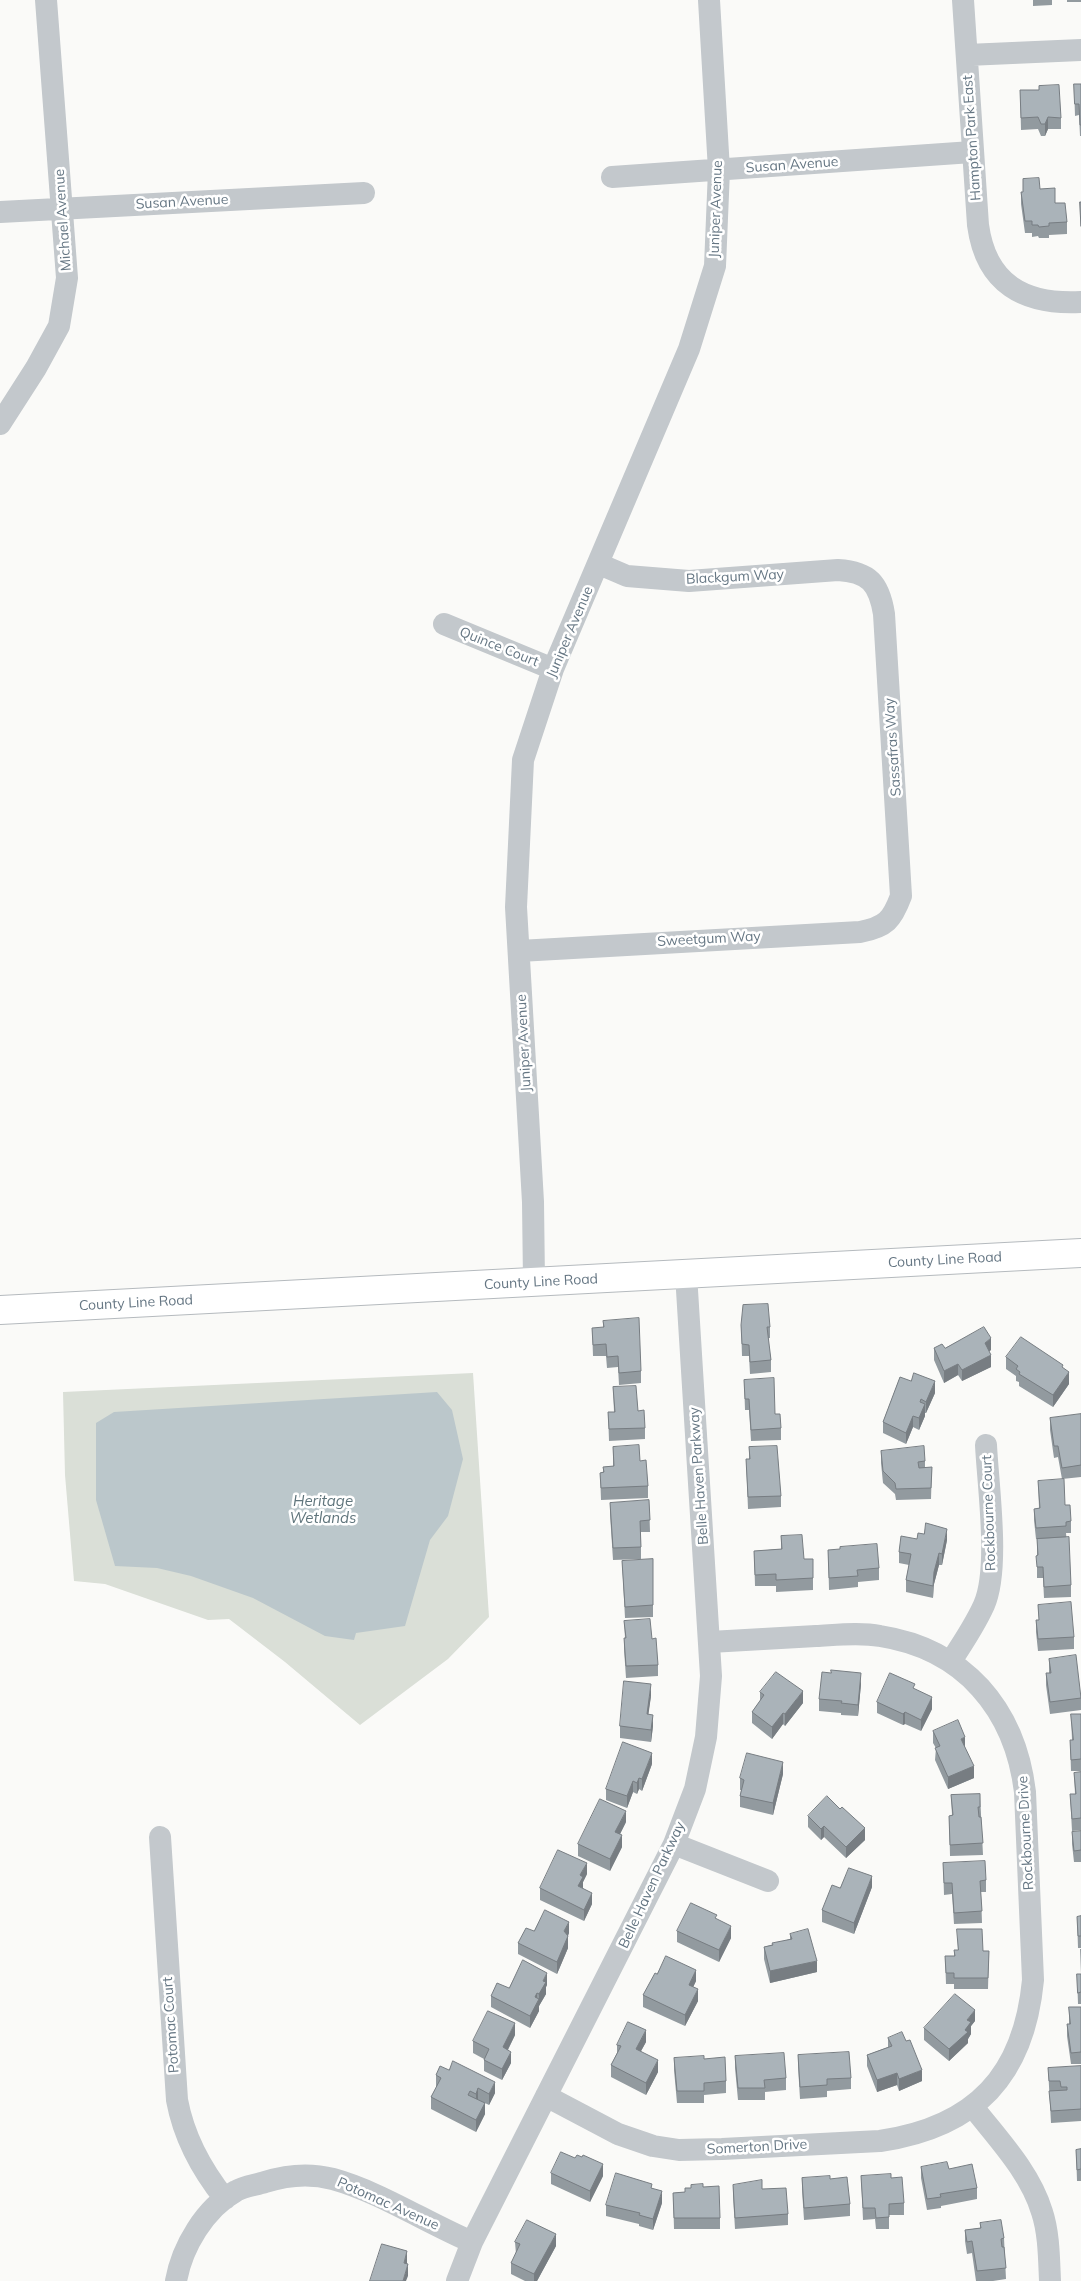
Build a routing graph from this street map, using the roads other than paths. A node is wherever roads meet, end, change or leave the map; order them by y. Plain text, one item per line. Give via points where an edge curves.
1 (46, 0) edge
2 (709, 0) edge
3 (963, 0) edge
4 (1081, 50) edge
5 (967, 55) junction
6 (972, 152) junction
7 (719, 170) junction
8 (612, 177) dead end
9 (364, 193) dead end
10 (63, 208) junction
11 (0, 212) edge
12 (1081, 302) edge
13 (0, 424) edge
14 (599, 564) junction
15 (871, 580) joint
16 (444, 624) dead end
17 (553, 669) junction
18 (893, 916) joint
19 (519, 950) junction
20 (1081, 1253) edge
21 (686, 1274) junction
22 (534, 1282) junction
23 (0, 1310) edge
24 (986, 1445) dead end
25 (710, 1642) junction
26 (951, 1661) junction
27 (160, 1838) dead end
28 (674, 1844) junction
29 (768, 1881) dead end
30 (546, 2096) junction
31 (972, 2106) junction
32 (226, 2199) junction
33 (472, 2242) junction
34 (176, 2281) edge
35 (457, 2281) edge
36 (1050, 2281) edge

1 - 10 street, Michael Avenue
2 - 7 street, Juniper Avenue
3 - 5 street, Hampton Park East
4 - 5 street
5 - 6 street, Hampton Park East
6 - 7 street, Susan Avenue
6 - 12 street, Hampton Park East via 979,235 982,249 996,273 1025,295 1044,301
7 - 8 street, Susan Avenue
7 - 14 street, Juniper Avenue via 715,266 689,349
9 - 10 street, Susan Avenue
10 - 11 street, Susan Avenue
10 - 13 street, Michael Avenue via 67,278 59,326
14 - 15 street, Blackgum Way via 627,576 689,581 838,570 856,571
14 - 17 street, Juniper Avenue
15 - 18 street, Sassafras Way via 881,596 884,614 902,896
16 - 17 street, Quince Court
17 - 19 street, Juniper Avenue via 523,760 516,908
18 - 19 street, Sweetgum Way via 879,928 860,932
19 - 22 street, Juniper Avenue via 534,1202
20 - 21 main road, County Line Road
21 - 22 main road, County Line Road
21 - 25 street, Belle Haven Parkway
22 - 23 main road, County Line Road
24 - 26 street, Rockbourne Court via 991,1580 984,1604
25 - 26 street, Rockbourne Drive via 879,1636 914,1644
25 - 28 street, Belle Haven Parkway via 706,1737 694,1789
26 - 31 street, Rockbourne Drive via 970,1677 1006,1722 1022,1766 1025,1802 1033,1980 1030,2007 1020,2042 1007,2066
27 - 32 street, Potomac Court via 177,2100 182,2126 193,2150
28 - 29 street
28 - 30 street, Belle Haven Parkway
30 - 31 street, Somerton Drive via 618,2134 653,2146 679,2150 897,2138 932,2128 966,2113
30 - 33 street, Belle Haven Parkway
31 - 36 street via 1016,2162 1035,2195 1043,2213
32 - 33 street, Potomac Avenue via 236,2191 280,2178 307,2175 332,2179
32 - 34 street, Potomac Avenue via 214,2207 193,2235
33 - 35 street, Belle Haven Parkway

